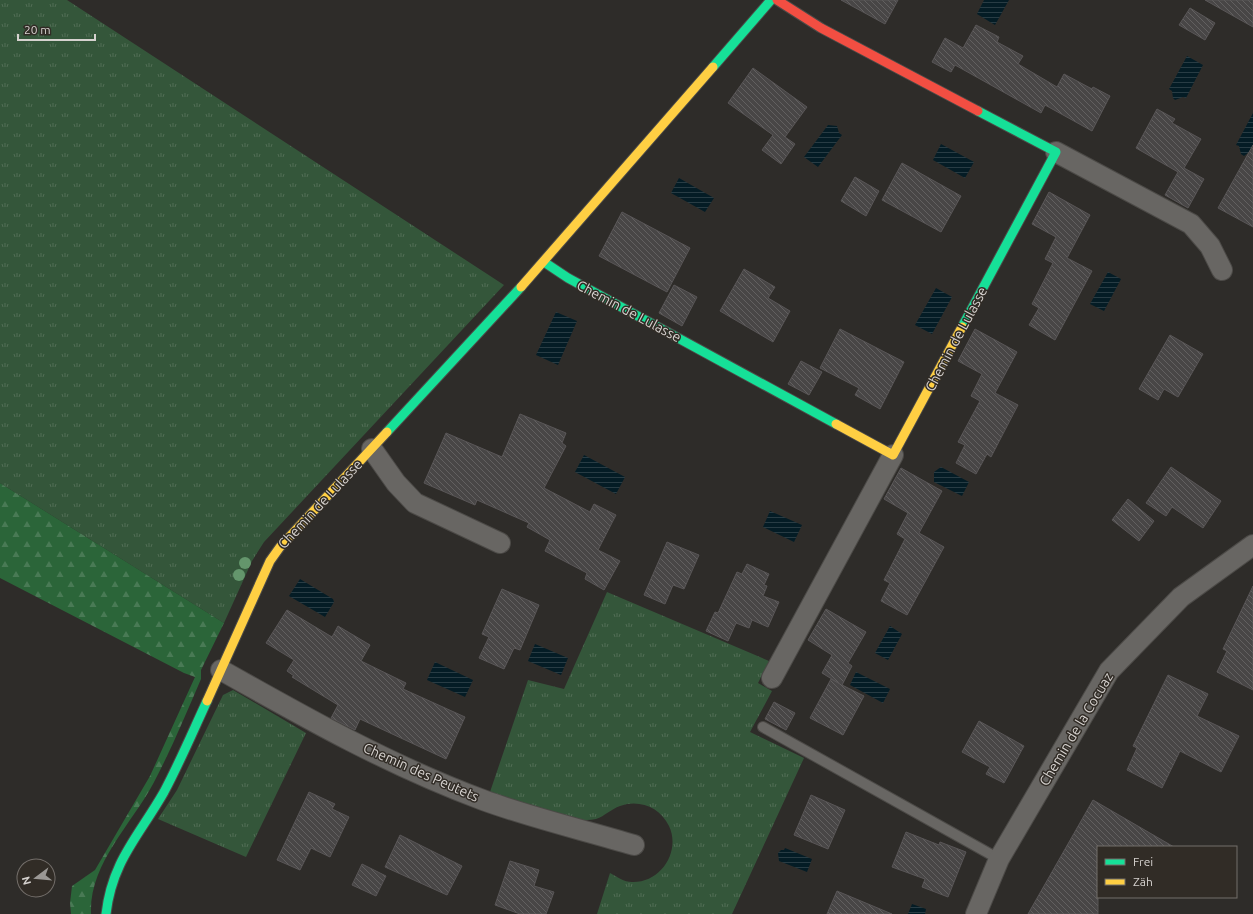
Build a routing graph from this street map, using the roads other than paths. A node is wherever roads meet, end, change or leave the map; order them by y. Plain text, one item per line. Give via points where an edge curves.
1 (771, 0) edge
2 (777, 0) edge
3 (1056, 152) junction
4 (544, 262) junction
5 (1222, 270) dead end
6 (372, 449) junction
7 (893, 454) junction
8 (500, 543) dead end
9 (1253, 546) edge
10 (220, 670) junction
11 (772, 678) dead end
12 (763, 727) dead end
13 (634, 845) dead end
14 (999, 859) junction
15 (106, 914) edge
16 (976, 914) edge

1 - 4 street, Chemin de Lulasse
2 - 3 street via 821,28
3 - 5 street via 1191,224 1210,246
3 - 7 street, Chemin de Lulasse
4 - 6 street, Chemin de Lulasse
4 - 7 street, Chemin de Lulasse via 568,278
6 - 8 street, Chemin de Lulasse via 396,483 415,503
6 - 10 street, Chemin de Lulasse via 280,547 270,561
7 - 11 street
9 - 14 street, Chemin de la Cocuaz via 1181,597 1109,671
10 - 13 street, Chemin des Peutets via 309,720 435,781 484,800
10 - 15 street via 163,793 122,856 112,881
12 - 14 lane
14 - 16 street, Chemin de la Cocuaz

